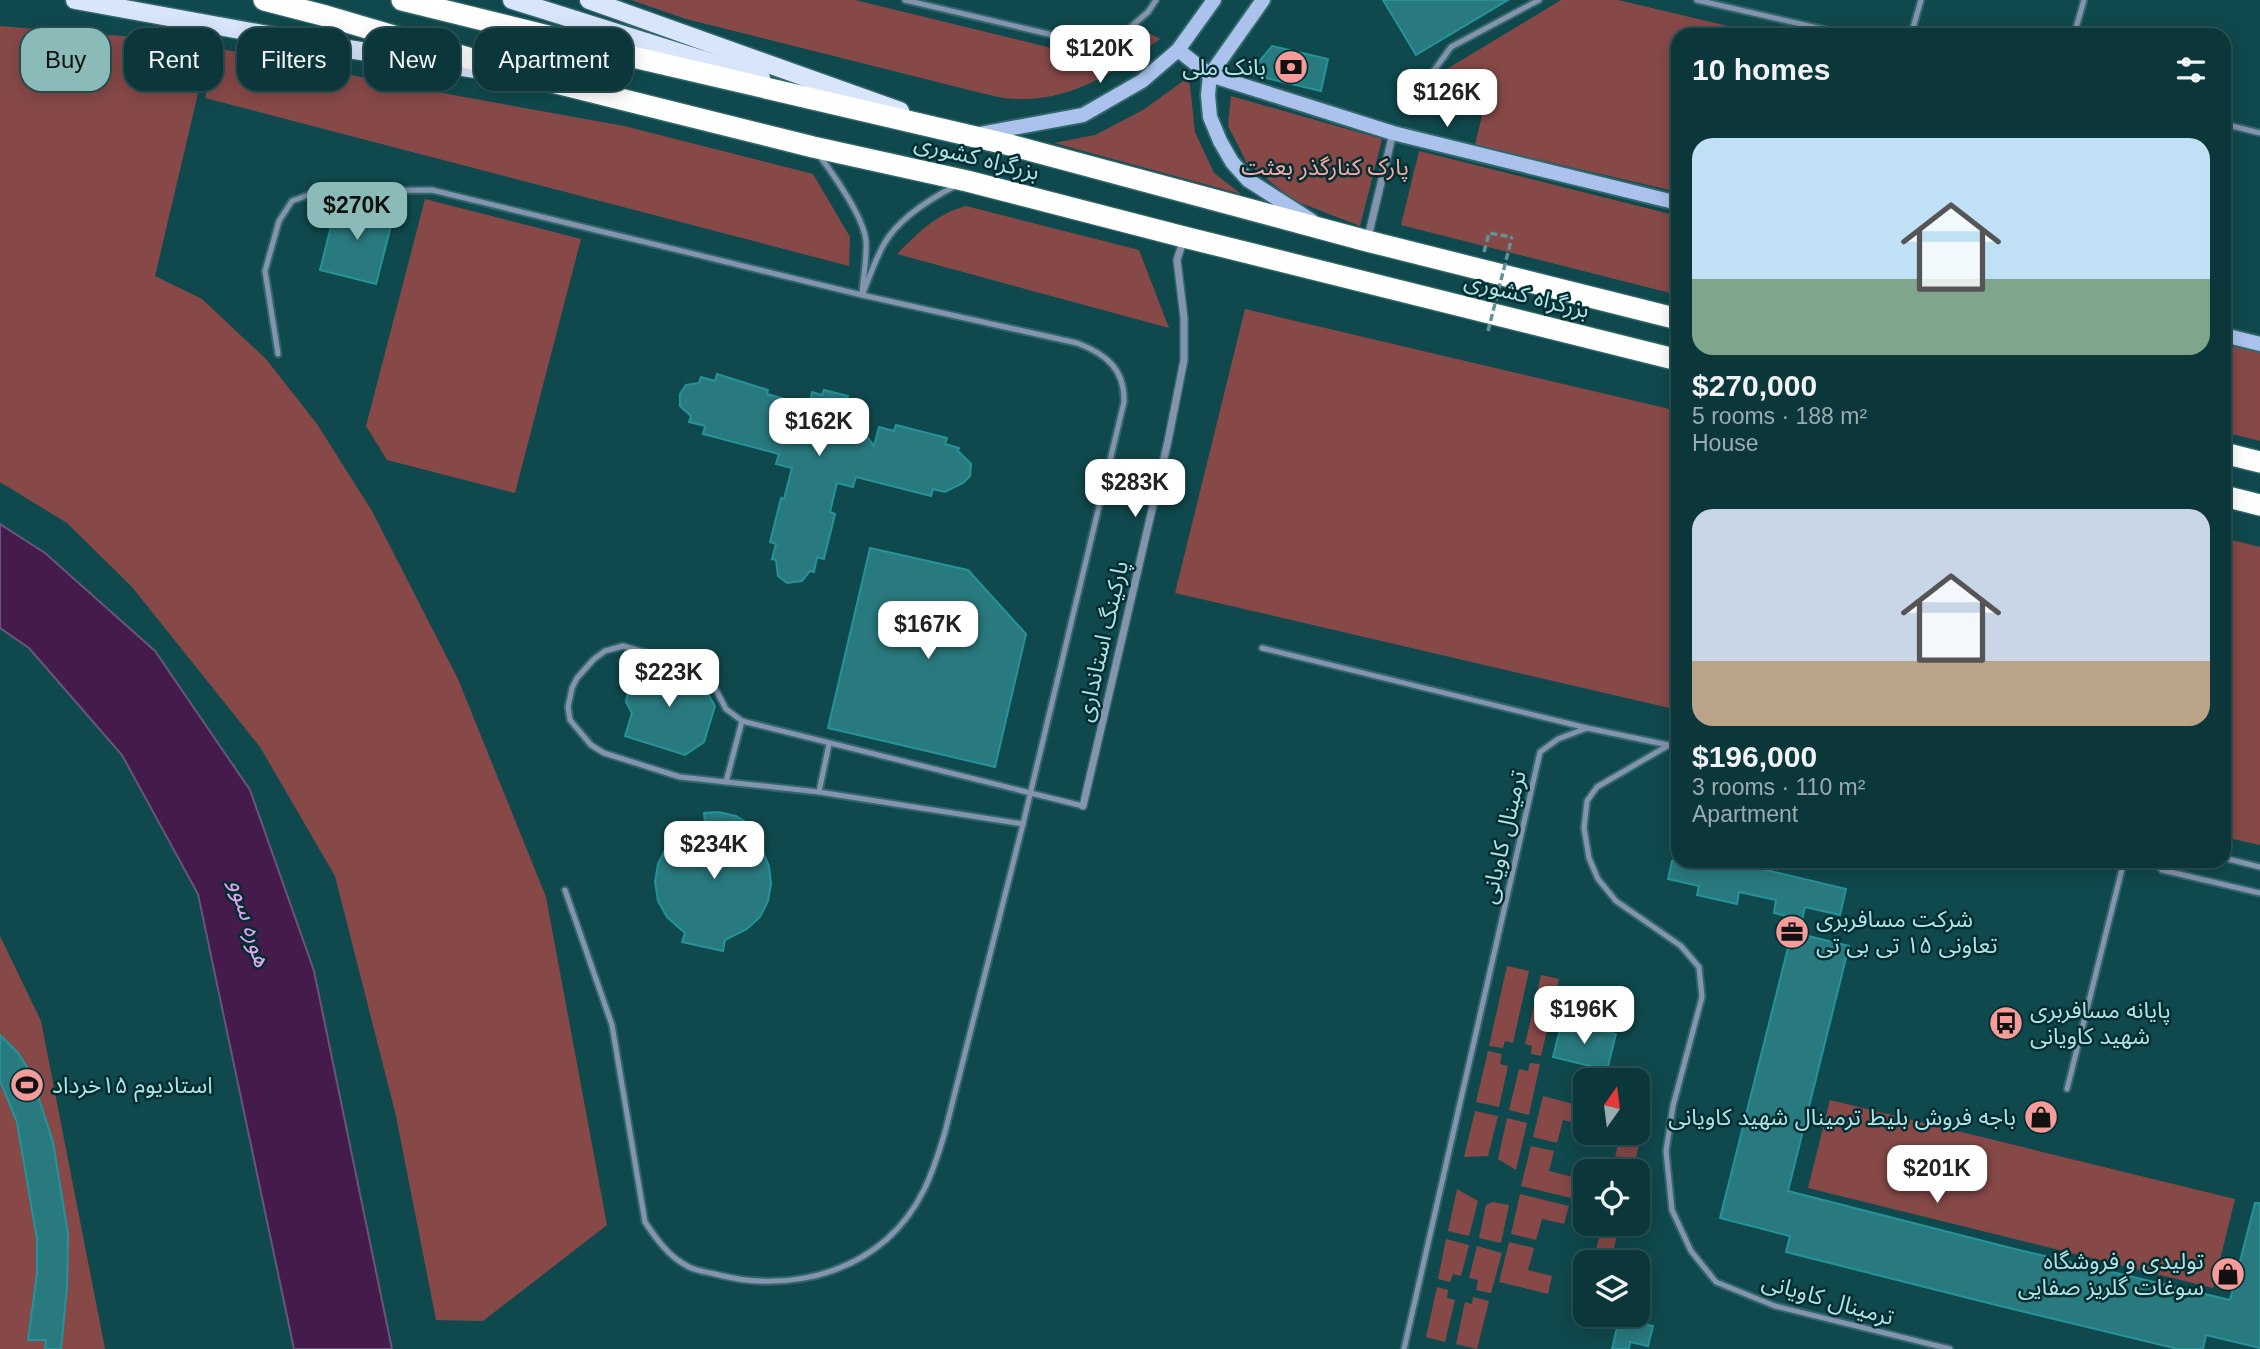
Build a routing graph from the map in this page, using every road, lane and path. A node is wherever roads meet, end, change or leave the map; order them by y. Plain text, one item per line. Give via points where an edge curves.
1 (75, 0) edge
2 (264, 0) edge
3 (402, 0) edge
4 (512, 0) edge
5 (589, 0) edge
6 (905, 0) edge
7 (1156, 0) edge
8 (1214, 0) edge
9 (1263, 0) edge
10 (1539, 0) edge
11 (1697, 0) edge
12 (1921, 0) edge
13 (2084, 0) edge
14 (1818, 28) edge
15 (1913, 28) edge
16 (2076, 28) edge
17 (1178, 50) junction
18 (474, 60) edge
19 (474, 69) edge
20 (1210, 75) junction
21 (589, 91) edge
22 (1417, 94) dead end
23 (887, 117) junction
24 (2231, 126) edge
25 (1393, 133) junction
26 (2260, 133) edge
27 (969, 136) junction
28 (813, 146) junction
29 (967, 181) junction
30 (1671, 201) edge
31 (1322, 228) junction
32 (1489, 233) dead end
33 (1184, 237) junction
34 (1367, 241) junction
35 (862, 295) junction
36 (1671, 317) edge
37 (1488, 331) dead end
38 (2231, 337) edge
39 (2260, 344) edge
40 (278, 354) dead end
41 (1671, 358) edge
42 (2231, 455) edge
43 (2260, 462) edge
44 (2231, 498) edge
45 (2260, 505) edge
46 (1262, 648) dead end
47 (742, 721) junction
48 (1587, 728) junction
49 (829, 744) junction
50 (1668, 745) junction
51 (1671, 746) edge
52 (726, 782) junction
53 (819, 792) junction
54 (1030, 794) junction
55 (1083, 806) joint
56 (1023, 824) junction
57 (2231, 860) edge
58 (2260, 867) edge
59 (2122, 868) edge
60 (2160, 868) edge
61 (565, 890) dead end
62 (2260, 893) edge
63 (2067, 1089) dead end
64 (1404, 1349) edge
65 (1950, 1349) edge

1 - 19 main road
2 - 18 highway, بزرگراه کشوری
3 - 23 highway, بزرگراه کشوری
4 - 23 main road
5 - 27 main road
6 - 7 lane via 1077,41 1111,39 1125,32
8 - 17 main road
9 - 20 main road
10 - 22 lane via 1451,47
11 - 14 lane
12 - 15 lane
13 - 16 lane
17 - 20 main road
17 - 27 main road via 1142,81 1083,115
20 - 25 main road
20 - 31 main road via 1210,117 1233,162 1248,180
21 - 28 highway, بزرگراه کشوری
23 - 27 highway, بزرگراه کشوری
24 - 26 lane
25 - 30 main road
25 - 34 street
27 - 31 highway, بزرگراه کشوری
28 - 29 highway, بزرگراه کشوری
28 - 35 lane via 838,180 866,239
29 - 33 highway, بزرگراه کشوری
29 - 35 lane via 932,198 893,232
31 - 34 highway, بزرگراه کشوری
32 - 37 path, bridge via 1512,237
33 - 41 highway, بزرگراه کشوری
33 - 55 street, پارکینگ استانداری via 1177,260 1184,360
34 - 36 highway, بزرگراه کشوری
35 - 40 lane via 432,190 319,191 292,201 279,221 265,271
35 - 54 lane via 1077,343 1107,358 1122,379 1124,402
38 - 39 main road
42 - 43 highway
44 - 45 highway
46 - 48 lane
47 - 49 lane
47 - 52 lane
47 - 52 lane via 726,709 705,669 623,646 594,659 572,688 570,720 604,753 680,777
48 - 50 lane
48 - 64 lane, ترمینال کاویانی via 1540,752
49 - 53 lane
49 - 54 lane
50 - 51 lane
50 - 65 lane, ترمینال کاویانی via 1597,787 1587,801 1584,828 1598,879 1616,901 1681,946 1699,967 1702,997 1673,1105 1666,1151 1672,1210 1691,1251 1716,1282 1775,1306
52 - 53 lane
53 - 56 lane
54 - 55 lane
54 - 56 lane
56 - 61 lane via 929,1183 887,1239 859,1259 797,1280 765,1283 690,1268 661,1247 645,1222 612,1024
57 - 58 lane
59 - 63 lane
60 - 62 lane

